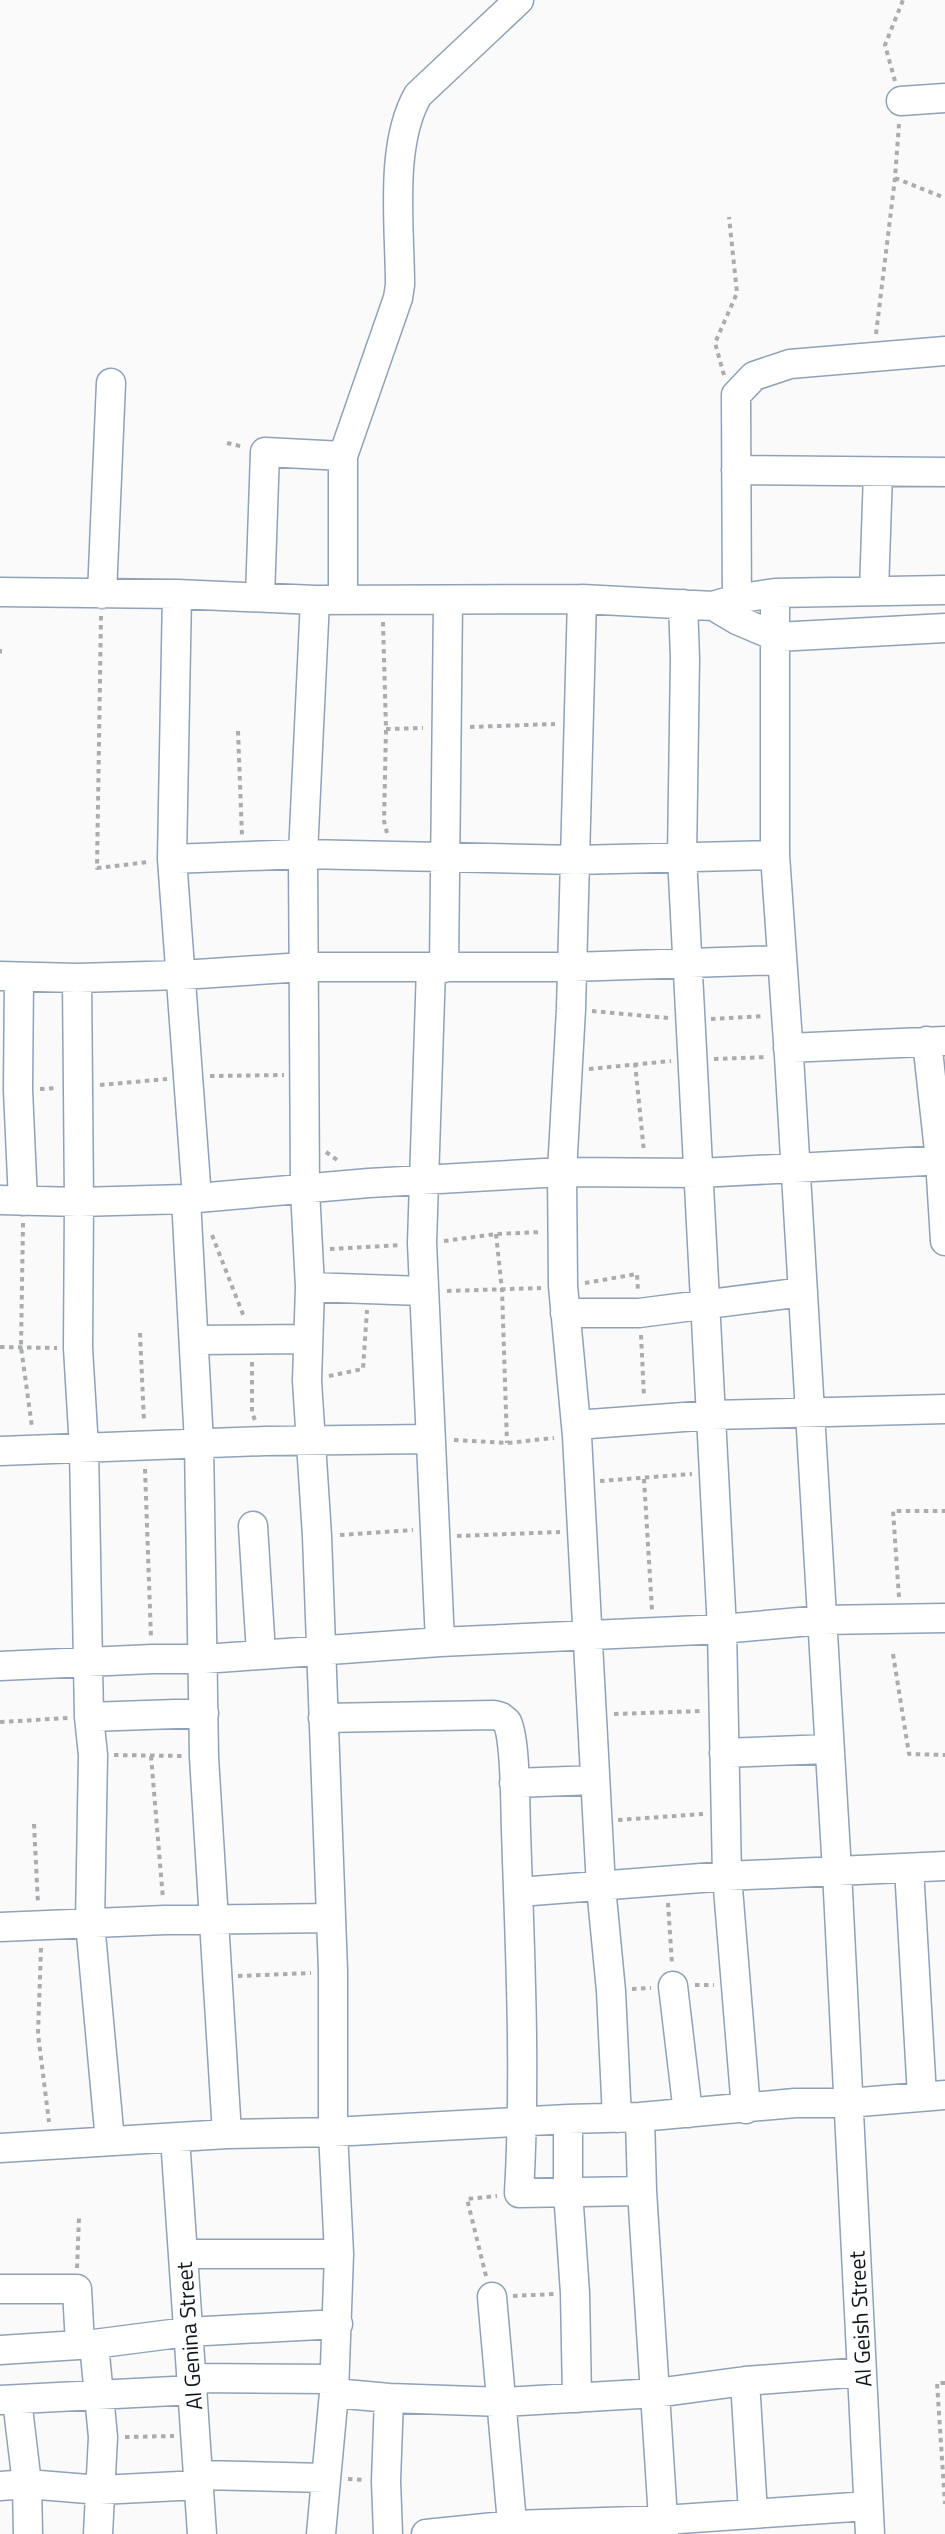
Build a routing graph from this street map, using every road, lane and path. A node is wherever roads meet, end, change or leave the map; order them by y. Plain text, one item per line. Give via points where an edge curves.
1 (519, 0) edge
2 (903, 0) edge
3 (945, 98) edge
4 (901, 101) junction
5 (895, 178) junction
6 (945, 198) edge
7 (729, 217) dead end
8 (945, 351) edge
9 (879, 355) junction
10 (111, 383) dead end
11 (736, 395) junction
12 (343, 456) junction
13 (736, 470) junction
14 (945, 472) edge
15 (878, 473) junction
16 (945, 590) edge
17 (874, 591) junction
18 (0, 592) edge
19 (775, 593) junction
20 (102, 594) junction
21 (177, 594) junction
22 (260, 597) junction
23 (582, 599) junction
24 (315, 600) junction
25 (343, 600) junction
26 (382, 600) junction
27 (448, 601) junction
28 (683, 604) junction
29 (729, 608) junction
30 (945, 628) edge
31 (777, 637) junction
32 (0, 649) edge
33 (0, 656) edge
34 (580, 723) junction
35 (447, 728) junction
36 (386, 729) junction
37 (238, 731) dead end
38 (303, 854) junction
39 (391, 854) junction
40 (775, 855) junction
41 (243, 857) junction
42 (445, 857) junction
43 (682, 857) junction
44 (172, 859) junction
45 (576, 860) junction
46 (781, 960) junction
47 (689, 964) junction
48 (303, 967) junction
49 (572, 967) junction
50 (437, 968) junction
51 (182, 975) junction
52 (9, 977) edge
53 (77, 978) junction
54 (571, 1009) junction
55 (786, 1015) junction
56 (691, 1020) junction
57 (936, 1041) edge
58 (789, 1052) junction
59 (692, 1060) junction
60 (635, 1063) junction
61 (567, 1071) junction
62 (305, 1074) junction
63 (188, 1077) junction
64 (76, 1087) junction
65 (18, 1090) junction
66 (939, 1093) edge
67 (304, 1136) junction
68 (943, 1160) edge
69 (795, 1169) junction
70 (562, 1172) junction
71 (646, 1172) junction
72 (700, 1173) junction
73 (423, 1180) junction
74 (369, 1183) junction
75 (305, 1190) junction
76 (192, 1198) junction
77 (12, 1201) edge
78 (80, 1202) junction
79 (944, 1208) edge
80 (210, 1230) dead end
81 (563, 1231) junction
82 (496, 1234) junction
83 (945, 1242) edge
84 (422, 1243) junction
85 (309, 1250) junction
86 (310, 1287) junction
87 (368, 1289) junction
88 (502, 1290) junction
89 (423, 1291) junction
90 (803, 1292) junction
91 (564, 1300) junction
92 (705, 1303) junction
93 (639, 1312) junction
94 (140, 1333) dead end
95 (253, 1338) junction
96 (308, 1339) junction
97 (195, 1340) junction
98 (0, 1347) edge
99 (21, 1347) junction
100 (78, 1348) junction
101 (307, 1381) junction
102 (945, 1409) edge
103 (809, 1414) junction
104 (711, 1415) junction
105 (646, 1421) junction
106 (576, 1431) junction
107 (429, 1439) junction
108 (311, 1440) junction
109 (265, 1441) junction
110 (199, 1443) junction
111 (507, 1443) junction
112 (144, 1444) junction
113 (84, 1448) junction
114 (35, 1450) junction
115 (0, 1451) edge
116 (713, 1472) junction
117 (644, 1479) junction
118 (579, 1482) junction
119 (945, 1511) edge
120 (253, 1526) dead end
121 (582, 1531) junction
122 (435, 1533) junction
123 (317, 1536) junction
124 (945, 1618) edge
125 (900, 1619) junction
126 (822, 1620) junction
127 (722, 1629) junction
128 (654, 1631) junction
129 (587, 1634) junction
130 (440, 1642) junction
131 (320, 1650) junction
132 (261, 1653) junction
133 (893, 1654) dead end
134 (152, 1659) junction
135 (204, 1659) junction
136 (87, 1663) junction
137 (0, 1666) edge
138 (724, 1711) junction
139 (204, 1713) junction
140 (592, 1714) junction
141 (89, 1717) junction
142 (323, 1718) junction
143 (0, 1722) edge
144 (828, 1749) junction
145 (724, 1753) junction
146 (93, 1755) junction
147 (945, 1755) edge
148 (151, 1756) junction
149 (204, 1756) junction
150 (595, 1780) junction
151 (514, 1783) junction
152 (725, 1813) junction
153 (598, 1821) junction
154 (34, 1824) dead end
155 (945, 1866) edge
156 (909, 1868) junction
157 (837, 1871) junction
158 (727, 1876) junction
159 (666, 1881) junction
160 (601, 1887) junction
161 (519, 1892) junction
162 (331, 1918) junction
163 (165, 1920) junction
164 (214, 1921) junction
165 (90, 1923) junction
166 (39, 1925) junction
167 (0, 1927) edge
168 (333, 1971) junction
169 (218, 1977) junction
170 (736, 1984) junction
171 (673, 1986) junction
172 (611, 1991) junction
173 (933, 2096) edge
174 (848, 2103) junction
175 (746, 2109) junction
176 (688, 2113) junction
177 (628, 2117) junction
178 (568, 2119) junction
179 (524, 2122) junction
180 (333, 2132) junction
181 (227, 2134) junction
182 (175, 2138) junction
183 (110, 2140) junction
184 (52, 2144) junction
185 (0, 2148) edge
186 (568, 2191) junction
187 (642, 2192) junction
188 (519, 2193) junction
189 (79, 2218) dead end
190 (183, 2254) junction
191 (339, 2254) junction
192 (0, 2289) edge
193 (77, 2289) junction
194 (575, 2293) junction
195 (492, 2297) junction
196 (338, 2324) junction
197 (187, 2332) junction
198 (87, 2345) junction
199 (0, 2350) edge
200 (862, 2372) junction
201 (745, 2381) junction
202 (945, 2383) edge
203 (193, 2384) junction
204 (334, 2386) junction
205 (656, 2393) junction
206 (99, 2396) junction
207 (388, 2398) junction
208 (577, 2398) junction
209 (9, 2400) edge
210 (503, 2402) junction
211 (195, 2435) junction
212 (103, 2437) junction
213 (325, 2478) junction
214 (199, 2480) junction
215 (386, 2481) junction
216 (14, 2485) edge
217 (100, 2490) junction
218 (945, 2504) edge
219 (868, 2506) junction
220 (753, 2513) junction
221 (664, 2527) edge
222 (513, 2530) edge
223 (28, 2534) edge
224 (98, 2534) edge
225 (202, 2534) edge
226 (321, 2534) edge
227 (388, 2534) edge
228 (426, 2534) edge
229 (870, 2534) edge

1 - 12 street via 418,95 408,111 400,146 398,298
2 - 4 path via 885,45
3 - 4 street
4 - 5 path
5 - 6 path
5 - 9 path via 875,330
7 - 11 path via 737,293 715,344 723,374
8 - 9 street
9 - 11 street via 790,364 754,376
10 - 20 street
11 - 13 street
12 - 22 street via 265,452
12 - 25 street
13 - 15 street
13 - 29 street
14 - 15 street
15 - 17 street
16 - 17 street
17 - 19 street
18 - 20 street
19 - 29 street
19 - 31 street, Al Geish Street
20 - 21 street
20 - 44 path via 97,867
21 - 22 street
21 - 44 street
22 - 24 street
23 - 27 street
23 - 28 street
23 - 34 street
24 - 25 street
24 - 38 street
25 - 26 street
26 - 27 street
26 - 36 path
27 - 35 street
28 - 29 street
28 - 43 street
29 - 31 street
30 - 31 street
31 - 40 street, Al Geish Street
32 - 33 path
34 - 35 path
34 - 45 street
35 - 36 path
35 - 42 street
36 - 39 path via 384,821
37 - 41 path
38 - 39 street
38 - 41 street
38 - 48 street
39 - 42 street
40 - 43 street
40 - 46 street, Al Geish Street
41 - 44 street
42 - 45 street
42 - 50 street
43 - 45 street
43 - 47 street
44 - 51 street
45 - 49 street
46 - 47 street
46 - 55 street, Al Geish Street
47 - 49 street
47 - 56 street
48 - 50 street
48 - 51 street
48 - 62 street
49 - 50 street
49 - 54 street
50 - 73 street
51 - 53 street
51 - 63 street
52 - 53 street
52 - 65 street
53 - 64 street
54 - 56 path
54 - 61 street
55 - 56 path
55 - 58 street, Al Geish Street
56 - 59 street
57 - 58 street
57 - 66 street
58 - 59 path
58 - 69 street, Al Geish Street
59 - 60 path
59 - 72 street
60 - 61 path
60 - 71 path
61 - 70 street
62 - 63 path
62 - 67 street
63 - 64 path
63 - 76 street
64 - 65 path
64 - 78 street
65 - 77 street
66 - 68 street
67 - 74 path
67 - 75 street
68 - 69 street
68 - 79 street
69 - 72 street
69 - 90 street, Al Geish Street
70 - 71 street
70 - 73 street
70 - 81 street
71 - 72 street
72 - 92 street
73 - 74 street
73 - 84 street
74 - 75 street
75 - 76 street
75 - 85 street
76 - 78 street
76 - 97 street
77 - 78 street
77 - 99 path
78 - 100 street
79 - 83 street
80 - 95 path
81 - 82 path
81 - 91 street
82 - 84 path
82 - 88 path
84 - 85 path
84 - 89 street
85 - 86 street
86 - 87 street
86 - 96 street
87 - 89 street
87 - 101 path via 363,1369
88 - 89 path
88 - 91 path
88 - 111 path
89 - 107 street
90 - 92 street
90 - 103 street, Al Geish Street
91 - 93 street
91 - 93 path via 637,1274
91 - 106 street
92 - 93 street
92 - 104 street
93 - 105 path
94 - 112 path
95 - 96 street
95 - 97 street
95 - 109 path via 252,1413
96 - 101 street
97 - 110 street
98 - 99 path
99 - 100 path
99 - 114 path
100 - 113 street
101 - 108 street
102 - 103 street
103 - 104 street
103 - 126 street, Al Geish Street
104 - 105 street
104 - 116 street
105 - 106 street
106 - 111 path
106 - 118 street
107 - 108 street
107 - 111 path
107 - 122 street
108 - 109 street
108 - 123 street
109 - 110 street
110 - 112 street
110 - 135 street
112 - 113 street
112 - 134 path
113 - 114 street
113 - 136 street
114 - 115 street
116 - 117 path
116 - 127 street
117 - 118 path
117 - 128 path
118 - 121 street
119 - 125 path via 893,1511
120 - 132 street
121 - 122 path
121 - 129 street
122 - 123 path
122 - 130 street
123 - 131 street
124 - 125 street
125 - 126 street
126 - 127 street
126 - 144 street, Al Geish Street
127 - 128 street
127 - 138 street
128 - 129 street
129 - 130 street
129 - 140 street
130 - 131 street
131 - 132 street
131 - 142 street
132 - 135 street
133 - 147 path via 909,1754
134 - 135 street
134 - 136 street
135 - 139 street
136 - 137 street
136 - 141 street
138 - 140 path
138 - 145 street
139 - 141 street
139 - 149 street
140 - 150 street
141 - 143 path
141 - 146 street
142 - 151 street via 498,1716 509,1727
142 - 162 street
144 - 145 street
144 - 157 street, Al Geish Street
145 - 152 street
146 - 148 path
146 - 165 street
148 - 149 path
148 - 163 path
149 - 164 street
150 - 151 street
150 - 153 street
151 - 161 street
152 - 153 path
152 - 158 street
153 - 160 street
154 - 166 path
155 - 156 street
156 - 157 street
156 - 173 street
157 - 158 street
157 - 174 street, Al Geish Street
158 - 159 street
158 - 170 street
159 - 160 street
159 - 171 path
160 - 161 street
160 - 172 street
161 - 179 street
162 - 164 street
162 - 168 street
163 - 164 street
163 - 165 street
164 - 169 street
165 - 166 street
165 - 183 street
166 - 167 street
166 - 184 path via 38,2034
168 - 169 path
168 - 180 street
169 - 181 street
170 - 171 path
170 - 175 street
171 - 172 path
171 - 176 street
172 - 177 street
173 - 174 street
174 - 175 street via 795,2103
174 - 200 street, Al Geish Street
175 - 176 street
176 - 177 street
177 - 178 street
177 - 187 street
178 - 179 street
178 - 186 street
179 - 180 street
179 - 188 street
180 - 181 street
180 - 191 street
181 - 182 street
182 - 183 street
182 - 190 street, Al Genina Street
183 - 184 street
184 - 185 street
186 - 187 street
186 - 188 street
186 - 194 street
187 - 205 street
188 - 195 path via 467,2199
189 - 193 path
190 - 191 street
190 - 197 street, Al Genina Street
191 - 196 street
192 - 193 street
193 - 198 street
194 - 195 path
194 - 208 street
195 - 210 street
196 - 197 street
196 - 204 street
197 - 198 street
197 - 203 street, Al Genina Street
198 - 199 street
198 - 206 street
200 - 201 street
200 - 219 street, Al Geish Street
201 - 205 street
201 - 220 street
202 - 218 path via 937,2383
203 - 204 street
203 - 206 street
203 - 211 street, Al Genina Street
204 - 207 street
204 - 213 street
205 - 208 street
205 - 221 street
206 - 209 street
206 - 212 street
207 - 210 street
207 - 215 street
208 - 210 street
209 - 216 street
210 - 222 street
211 - 212 path
211 - 214 street, Al Genina Street
212 - 217 street
213 - 214 street
213 - 215 path
213 - 226 street
214 - 217 street
214 - 225 street, Al Genina Street
215 - 227 street
216 - 217 street
216 - 223 street
217 - 224 street
219 - 220 street
219 - 229 street, Al Geish Street
220 - 221 street
221 - 222 street
222 - 228 street

